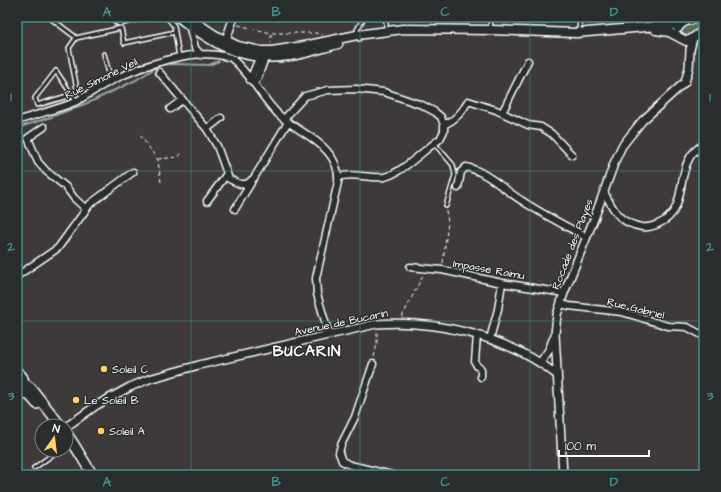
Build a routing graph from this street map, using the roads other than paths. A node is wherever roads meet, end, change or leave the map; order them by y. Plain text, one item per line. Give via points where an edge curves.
1 (49, 17) edge
2 (112, 17) edge
3 (149, 17) edge
4 (167, 17) edge
5 (178, 17) edge
6 (364, 17) edge
7 (388, 17) edge
8 (490, 17) edge
9 (580, 17) edge
10 (700, 17) edge
11 (143, 18) edge
12 (233, 20) edge
13 (188, 21) edge
14 (680, 24) junction
15 (642, 28) junction
16 (491, 30) junction
17 (704, 30) edge
18 (386, 31) junction
19 (175, 32) junction
20 (578, 33) junction
21 (74, 36) dead end
22 (358, 37) junction
23 (680, 38) junction
24 (693, 38) junction
25 (225, 44) junction
26 (250, 49) junction
27 (690, 50) junction
28 (272, 51) junction
29 (104, 54) dead end
30 (201, 55) junction
31 (179, 57) junction
32 (262, 57) junction
33 (528, 61) dead end
34 (159, 72) dead end
35 (111, 81) junction
36 (252, 82) junction
37 (71, 95) junction
38 (83, 98) junction
39 (182, 100) junction
40 (76, 101) junction
41 (170, 109) dead end
42 (502, 113) junction
43 (221, 118) dead end
44 (17, 121) edge
45 (286, 121) junction
46 (444, 125) junction
47 (44, 128) dead end
48 (207, 129) junction
49 (434, 143) junction
50 (704, 144) edge
51 (572, 155) dead end
52 (133, 172) dead end
53 (226, 175) junction
54 (338, 177) junction
55 (254, 178) junction
56 (458, 188) dead end
57 (604, 192) junction
58 (207, 201) dead end
59 (446, 206) road end
60 (86, 209) junction
61 (235, 209) dead end
62 (586, 237) junction
63 (410, 267) dead end
64 (17, 276) edge
65 (502, 283) junction
66 (564, 292) junction
67 (560, 304) junction
68 (555, 334) junction
69 (328, 335) junction
70 (477, 335) junction
71 (704, 336) edge
72 (490, 338) junction
73 (540, 361) junction
74 (556, 363) junction
75 (373, 364) road end
76 (17, 372) edge
77 (557, 375) junction
78 (481, 377) dead end
79 (24, 383) junction
80 (18, 392) edge
81 (48, 418) edge
82 (55, 418) edge
83 (74, 421) edge
84 (74, 446) edge
85 (74, 453) edge
86 (48, 458) edge
87 (81, 458) junction
88 (34, 468) dead end
89 (93, 475) edge
90 (392, 475) edge
91 (563, 475) edge

1 - 21 lane
2 - 11 lane via 119,24
3 - 11 lane
4 - 19 lane
5 - 13 main road
6 - 22 lane via 357,30
7 - 18 lane
8 - 16 lane
9 - 20 lane
10 - 14 main road
12 - 25 street
13 - 25 main road
13 - 30 street via 195,48
14 - 15 main road
14 - 23 main road via 677,30
15 - 20 main road
15 - 23 main road via 669,32
16 - 18 main road
16 - 20 main road
17 - 24 main road
18 - 22 main road
19 - 31 lane
19 - 38 lane via 124,43 121,28 76,38 69,48 77,89
22 - 28 main road
22 - 32 main road via 292,56
23 - 24 main road via 688,41
23 - 27 street
24 - 27 street, Rocade des Playes
25 - 26 main road
25 - 32 main road via 242,54
26 - 28 main road
26 - 32 street
27 - 57 street, Rocade des Playes via 685,82 642,121 622,146
28 - 32 street
29 - 35 lane
30 - 31 street, Rue Simone Veil
30 - 36 street, Rue Simone Veil via 223,55 231,58
31 - 35 street, Rue Simone Veil via 160,61
32 - 36 street
33 - 42 street
34 - 39 street
35 - 38 street, Rue Simone Veil
36 - 45 street, Rue Simone Veil
37 - 37 lane via 56,71 35,98 37,105
37 - 40 lane
38 - 40 street, Rue Simone Veil
39 - 41 street
39 - 48 street
40 - 44 street, Rue Simone Veil
42 - 46 street via 468,102 454,120
42 - 51 street via 528,125 541,127 552,134
43 - 48 street
45 - 46 street via 305,96 328,90 356,89 384,92 422,105 435,112
45 - 54 street, Rue Simone Veil via 328,152 336,164
45 - 55 street
46 - 49 street via 440,139
47 - 60 street via 28,138 38,162
48 - 53 street via 217,146
49 - 54 street via 394,174 384,177
49 - 59 lane via 453,165 455,175
50 - 57 street via 688,159 677,204 672,214 657,225 644,227 630,224 615,212
52 - 60 street
53 - 55 street via 228,179 240,184 248,184
53 - 58 street
54 - 69 street via 316,278 317,294
55 - 61 street
56 - 62 street via 462,172 466,167 473,169 523,202
57 - 62 street, Rocade des Playes
60 - 64 street via 58,248
62 - 66 street, Rocade des Playes
63 - 65 street, Impasse Raimu via 442,270
65 - 66 street, Impasse Raimu
65 - 72 street
66 - 67 street, Rocade des Playes
67 - 68 street, Rocade des Playes
67 - 71 street, Rue Gabriel via 622,312 668,326 687,327
68 - 73 street via 549,350
68 - 74 street, Rocade des Playes
69 - 70 street, Avenue de Bucarin via 377,324 399,323 434,326
69 - 83 street, Avenue de Bucarin via 149,379 97,405
70 - 72 street, Avenue de Bucarin
70 - 78 street via 475,362 481,369
72 - 73 street, Avenue de Bucarin
73 - 74 street, Avenue de Bucarin via 552,365
73 - 77 street, Avenue de Bucarin
74 - 77 street, Rocade des Playes
75 - 90 street via 356,417 339,453 342,461 350,466
76 - 79 main road via 22,376
77 - 91 street, Rocade des Playes
79 - 80 main road
79 - 82 main road
80 - 81 main road via 30,396
84 - 87 main road
85 - 87 main road
86 - 88 lane
87 - 89 main road

